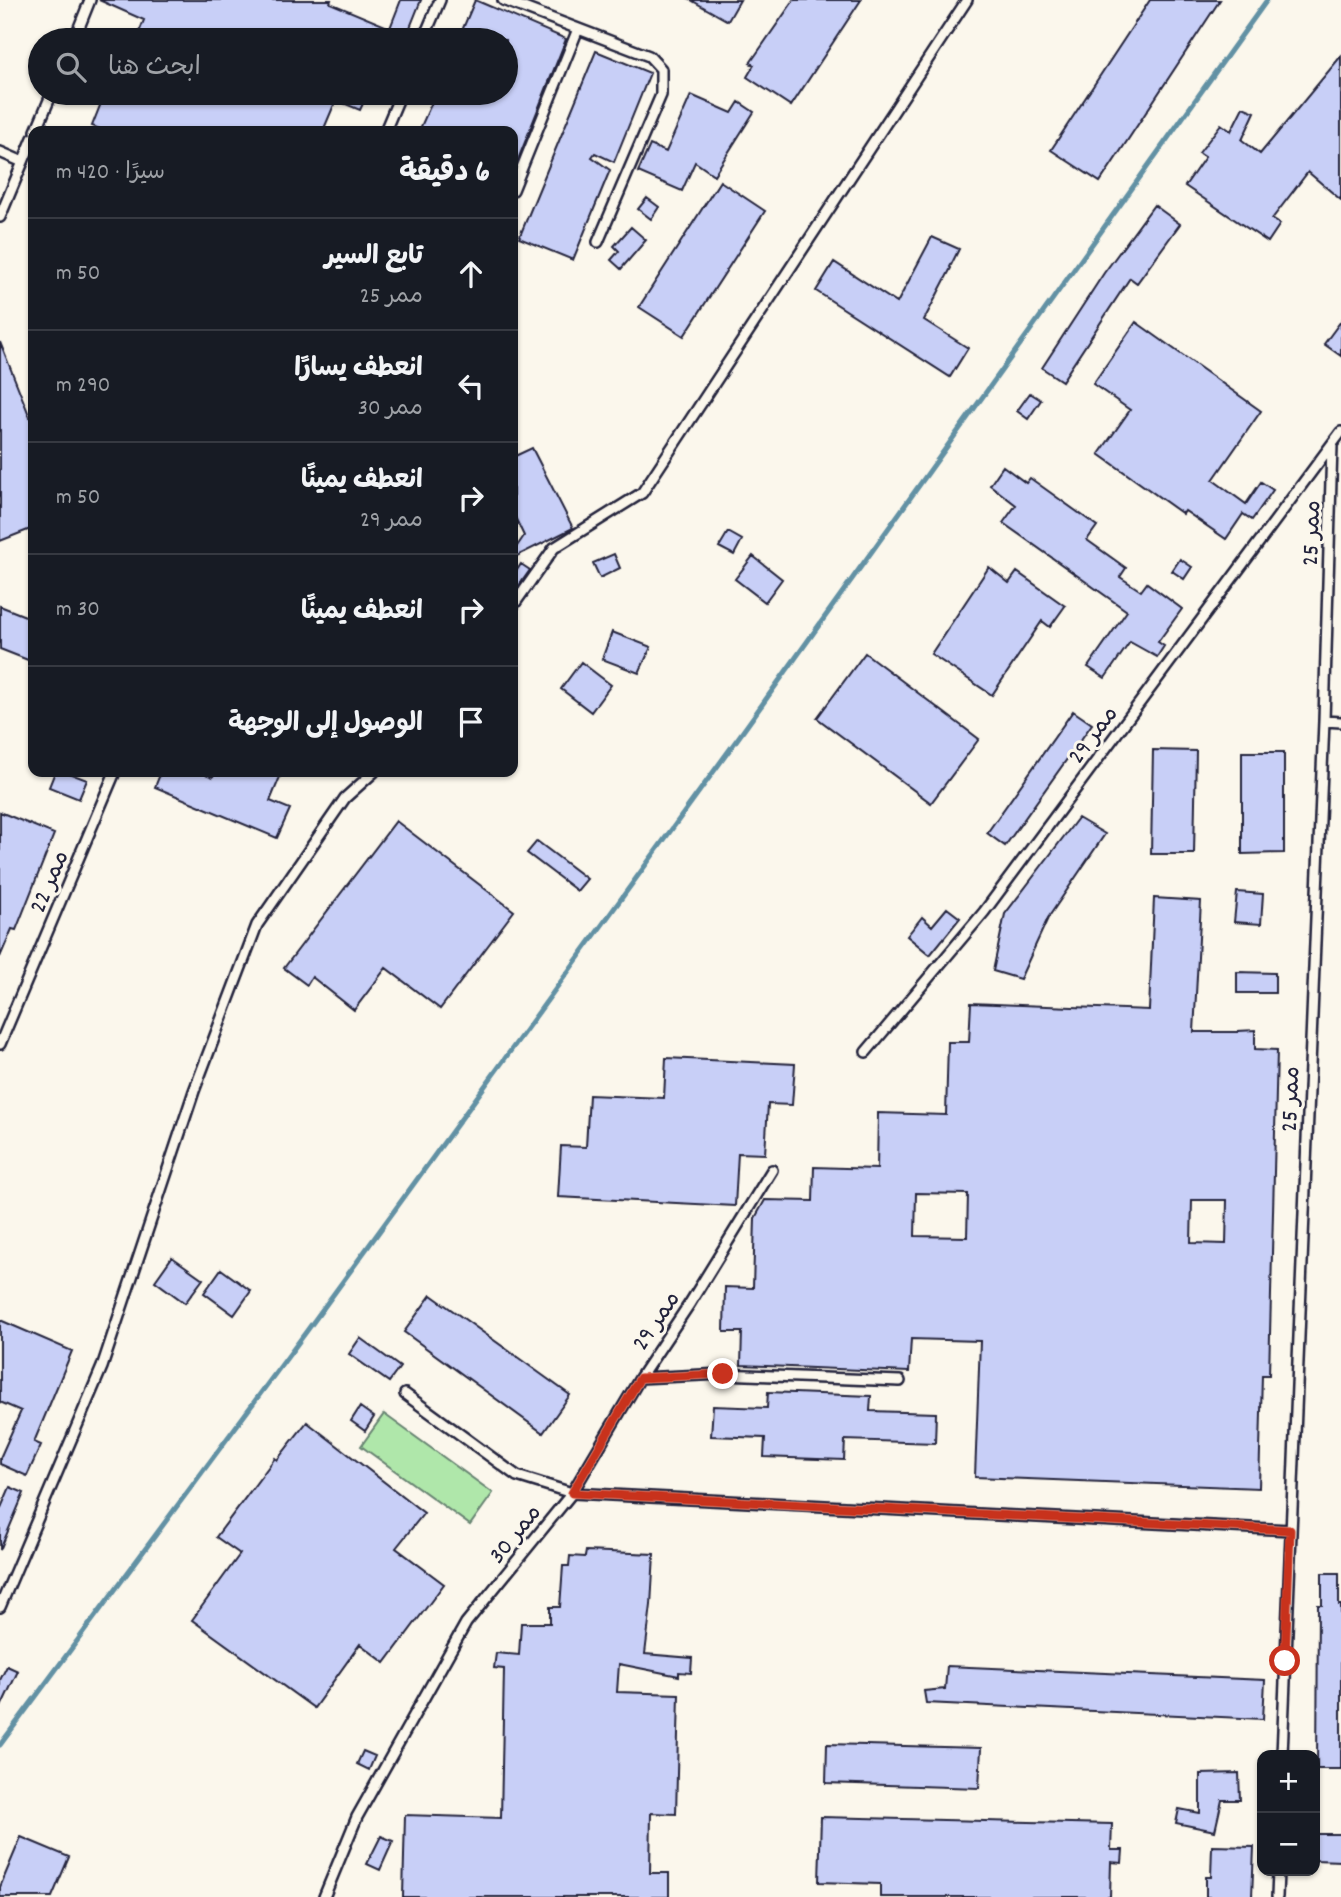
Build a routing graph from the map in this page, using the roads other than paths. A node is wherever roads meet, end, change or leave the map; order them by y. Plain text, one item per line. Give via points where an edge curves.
1 (90, 0) edge
2 (440, 0) edge
3 (503, 0) edge
4 (967, 0) edge
5 (79, 28) edge
6 (428, 28) edge
7 (578, 29) junction
8 (47, 105) edge
9 (396, 105) edge
10 (38, 126) edge
11 (387, 126) edge
12 (28, 150) edge
13 (0, 152) edge
14 (23, 162) junction
15 (518, 178) edge
16 (0, 217) edge
17 (598, 242) dead end
18 (1341, 432) edge
19 (1332, 445) junction
20 (518, 599) edge
21 (1324, 721) junction
22 (1341, 722) edge
23 (113, 777) edge
24 (368, 777) edge
25 (0, 1044) edge
26 (866, 1052) dead end
27 (772, 1170) dead end
28 (640, 1378) junction
29 (900, 1381) dead end
30 (405, 1394) dead end
31 (572, 1493) junction
32 (1290, 1530) junction
33 (0, 1607) edge
34 (1282, 1750) edge
35 (1278, 1876) edge
36 (324, 1897) edge
37 (1277, 1897) edge

1 - 5 lane
2 - 6 lane
3 - 7 lane
4 - 20 lane via 642,493 554,548
7 - 15 lane
7 - 17 lane via 649,56 661,69 662,95
8 - 10 lane
9 - 11 lane
12 - 14 lane
13 - 14 lane
14 - 16 lane
18 - 19 lane, ممر 29
19 - 21 lane, ممر 25
19 - 26 lane, ممر 29 via 984,912
21 - 22 lane
21 - 32 lane, ممر 25
23 - 25 lane, ممر 22
24 - 33 lane via 345,798 257,925 194,1091 102,1367
27 - 28 lane, ممر 29
28 - 29 lane via 723,1374
28 - 31 lane, ممر 29
30 - 31 lane via 517,1476
31 - 32 lane, ممر 30
31 - 36 lane, ممر 30 via 466,1623 357,1817
32 - 34 lane, ممر 25
35 - 37 lane

